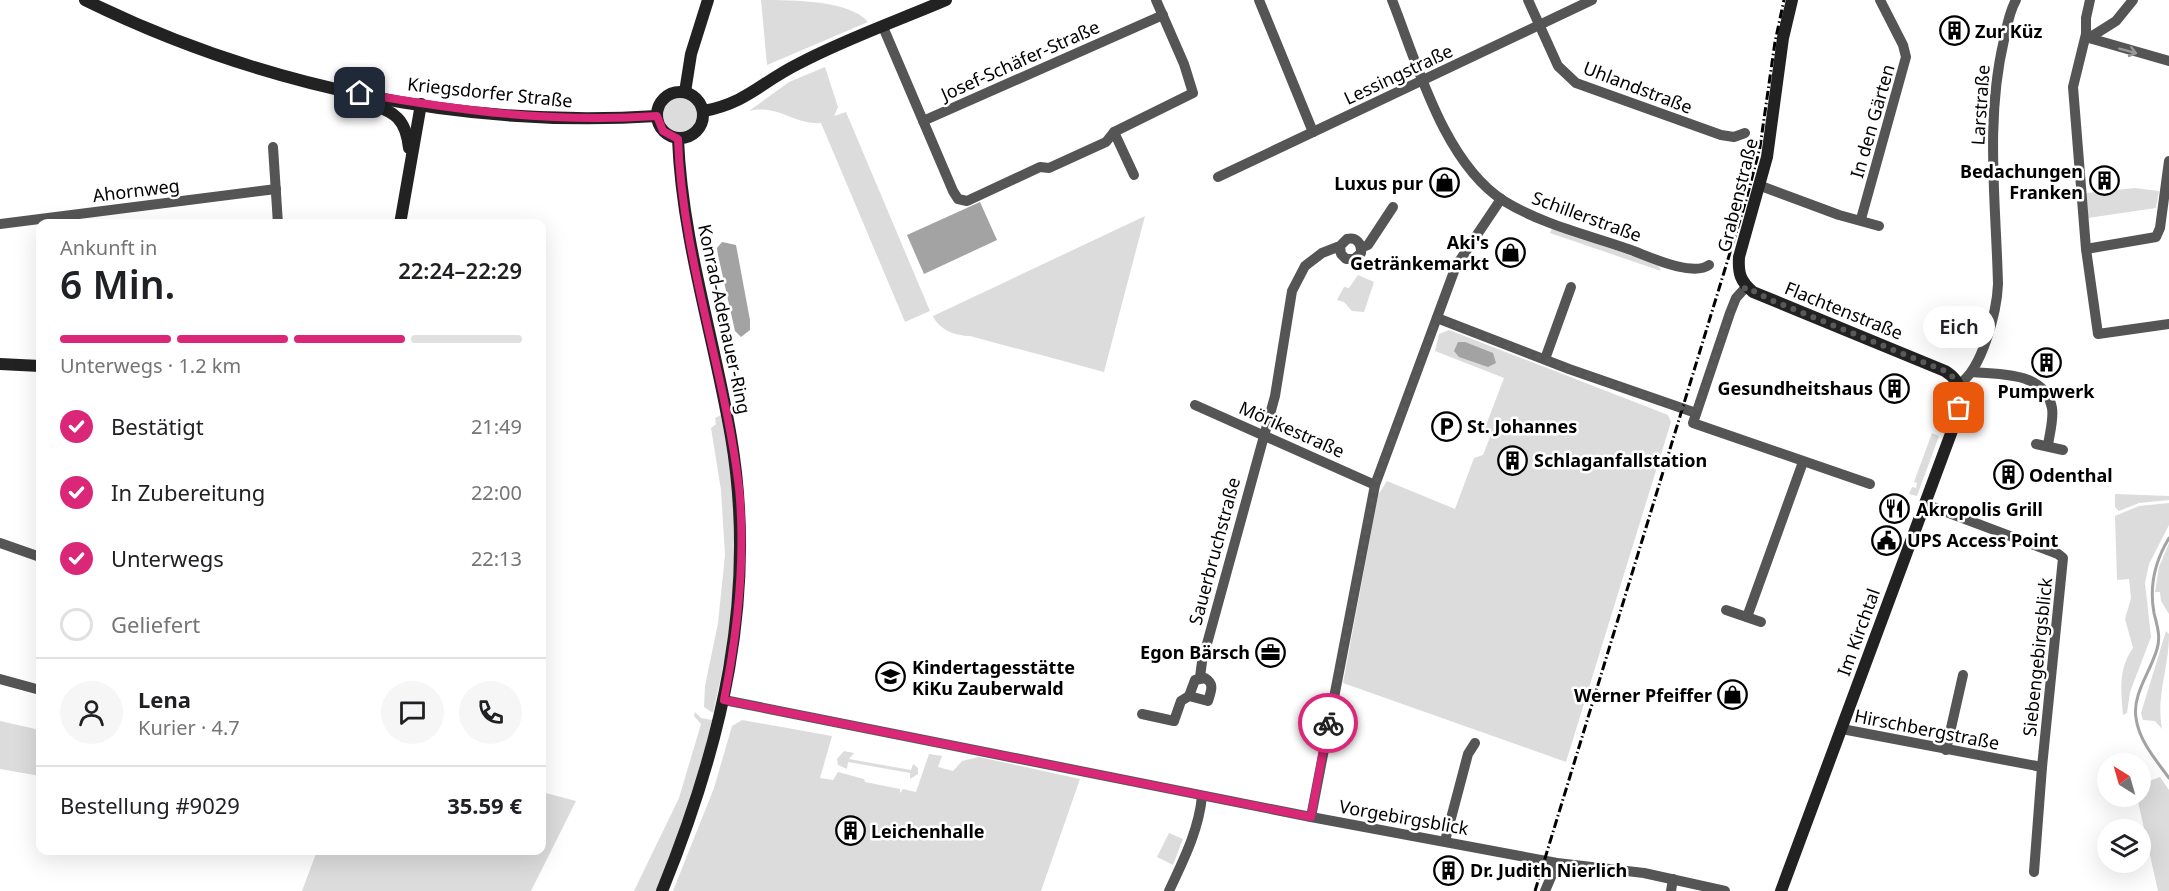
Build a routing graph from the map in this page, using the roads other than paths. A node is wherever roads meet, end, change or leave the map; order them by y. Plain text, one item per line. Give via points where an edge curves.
1 (85, 0) edge
2 (708, 0) edge
3 (946, 0) edge
4 (1156, 0) edge
5 (1259, 0) edge
6 (1392, 0) edge
7 (1528, 0) edge
8 (1592, 0) edge
9 (1792, 0) edge
10 (1880, 0) edge
11 (2016, 0) edge
12 (2090, 0) edge
13 (2133, 0) edge
14 (1163, 15) junction
15 (1539, 26) junction
16 (883, 27) junction
17 (2088, 36) junction
18 (2169, 61) edge
19 (1424, 79) junction
20 (339, 90) junction
21 (685, 92) junction
22 (421, 104) junction
23 (704, 111) junction
24 (657, 116) junction
25 (923, 121) junction
26 (1114, 132) junction
27 (1313, 132) junction
28 (1745, 133) dead end
29 (678, 139) junction
30 (273, 147) dead end
31 (2169, 161) edge
32 (411, 164) junction
33 (1134, 175) dead end
34 (1218, 177) dead end
35 (1761, 186) junction
36 (276, 189) junction
37 (1501, 199) junction
38 (1393, 207) dead end
39 (36, 219) edge
40 (39, 219) edge
41 (279, 219) edge
42 (401, 219) edge
43 (1861, 219) junction
44 (0, 224) edge
45 (1879, 226) dead end
46 (1340, 246) junction
47 (1361, 248) junction
48 (2086, 249) junction
49 (1709, 265) dead end
50 (1570, 287) dead end
51 (1746, 287) junction
52 (1437, 318) junction
53 (2169, 324) edge
54 (1545, 359) junction
55 (0, 364) edge
56 (36, 366) edge
57 (1972, 372) junction
58 (1959, 384) junction
59 (1195, 405) dead end
60 (1694, 418) junction
61 (1263, 434) junction
62 (2063, 450) dead end
63 (1803, 462) junction
64 (1869, 484) dead end
65 (1375, 485) junction
66 (1925, 504) junction
67 (0, 543) edge
68 (36, 556) edge
69 (1726, 610) dead end
70 (1747, 617) junction
71 (1761, 622) dead end
72 (1963, 675) dead end
73 (1200, 677) junction
74 (0, 679) edge
75 (36, 689) edge
76 (1189, 696) junction
77 (724, 700) junction
78 (1142, 714) dead end
79 (1842, 729) junction
80 (1474, 742) dead end
81 (1946, 750) junction
82 (2042, 767) junction
83 (1202, 796) junction
84 (1311, 817) junction
85 (1445, 841) junction
86 (1557, 863) junction
87 (2034, 872) dead end
88 (1672, 879) junction
89 (662, 891) edge
90 (1169, 891) edge
91 (1545, 891) edge
92 (1671, 891) edge
93 (1725, 891) edge
94 (1781, 891) edge

1 - 20 street, Kriegsdorfer Straße via 256,67
2 - 21 street via 691,54
3 - 16 street
4 - 14 street
5 - 27 street
6 - 19 street, Schillerstraße
7 - 15 street, Uhlandstraße
8 - 15 street, Lessingstraße
9 - 35 street, Grabenstraße
10 - 43 street, In den Gärten via 1906,57
11 - 57 street, Larstraße via 1999,60 1993,113 1998,295
12 - 17 street
13 - 17 street via 2116,21
14 - 25 street, Josef-Schäfer-Straße
14 - 26 street via 1193,93
15 - 19 street, Lessingstraße
15 - 28 street, Uhlandstraße via 1558,66 1582,87 1721,135 1734,137
16 - 23 street via 797,64 741,100
16 - 25 street
17 -> 18 street
17 - 48 street via 2073,80
19 - 27 street, Lessingstraße
19 - 37 street, Schillerstraße via 1456,147
20 - 22 street, Kriegsdorfer Straße
20 - 32 street via 395,114 407,130
21 - 23 street via 699,100
21 - 24 street via 665,97
22 - 24 street, Kriegsdorfer Straße via 549,119
22 - 32 street
23 - 29 street via 698,131
24 - 29 street via 663,131
25 - 26 street via 953,191 962,201 1040,167 1049,168 1106,142
26 - 33 street
27 - 34 street, Lessingstraße
29 - 77 street, Konrad-Adenauer-Ring via 688,240 731,435 741,516 741,581
30 - 36 street
31 - 48 street via 2160,228 2155,238
32 - 42 street
35 - 43 street via 1839,215
35 - 51 street, Grabenstraße via 1739,257 1738,273
36 - 40 street, Ahornweg
36 - 41 street
37 - 49 street, Schillerstraße via 1533,216 1670,264 1698,270
37 - 52 street via 1456,266
38 - 47 street via 1368,244
39 - 44 street, Ahornweg
43 - 45 street
46 - 47 street via 1352,238
46 - 47 street via 1343,257 1350,260 1358,257
46 - 61 street, Sauerbruchstraße via 1310,261 1296,280 1281,369
48 - 53 street via 2098,334
50 - 54 street
51 - 58 street, Flachtenstraße via 1945,371
51 - 60 street via 1730,313
52 - 54 street
52 - 65 street
54 - 60 street
55 - 56 street
57 - 58 street, Larstraße
57 - 62 street via 2023,377 2038,385 2052,408 2042,445
58 - 66 street, Im Kirchtal via 1962,395 1956,420
59 - 61 street, Mörikestraße
60 - 63 street
61 - 65 street, Mörikestraße
61 - 73 street, Sauerbruchstraße
63 - 64 street
63 - 70 street
65 - 84 street
66 - 79 street, Im Kirchtal
66 - 82 street, Siebengebirgsblick via 2063,558
67 - 68 street
69 - 70 street
70 - 71 street
72 - 81 street
73 - 76 street, Sauerbruchstraße via 1194,681
73 - 76 street via 1212,686 1208,701
74 - 75 street
76 - 78 street, Sauerbruchstraße via 1182,699 1174,721
77 - 83 street, Vorgebirgsblick
77 - 89 street, Konrad-Adenauer-Ring via 701,790
79 - 81 street, Hirschbergstraße
79 - 94 street, Im Kirchtal
80 - 85 street
81 - 82 street, Hirschbergstraße
82 - 87 street, Siebengebirgsblick
83 - 84 street, Vorgebirgsblick
83 - 90 street via 1191,843
84 - 85 street, Vorgebirgsblick
85 - 86 street, Vorgebirgsblick
86 - 88 street, Vorgebirgsblick
86 - 91 street
88 - 92 street
88 - 93 street, Vorgebirgsblick

